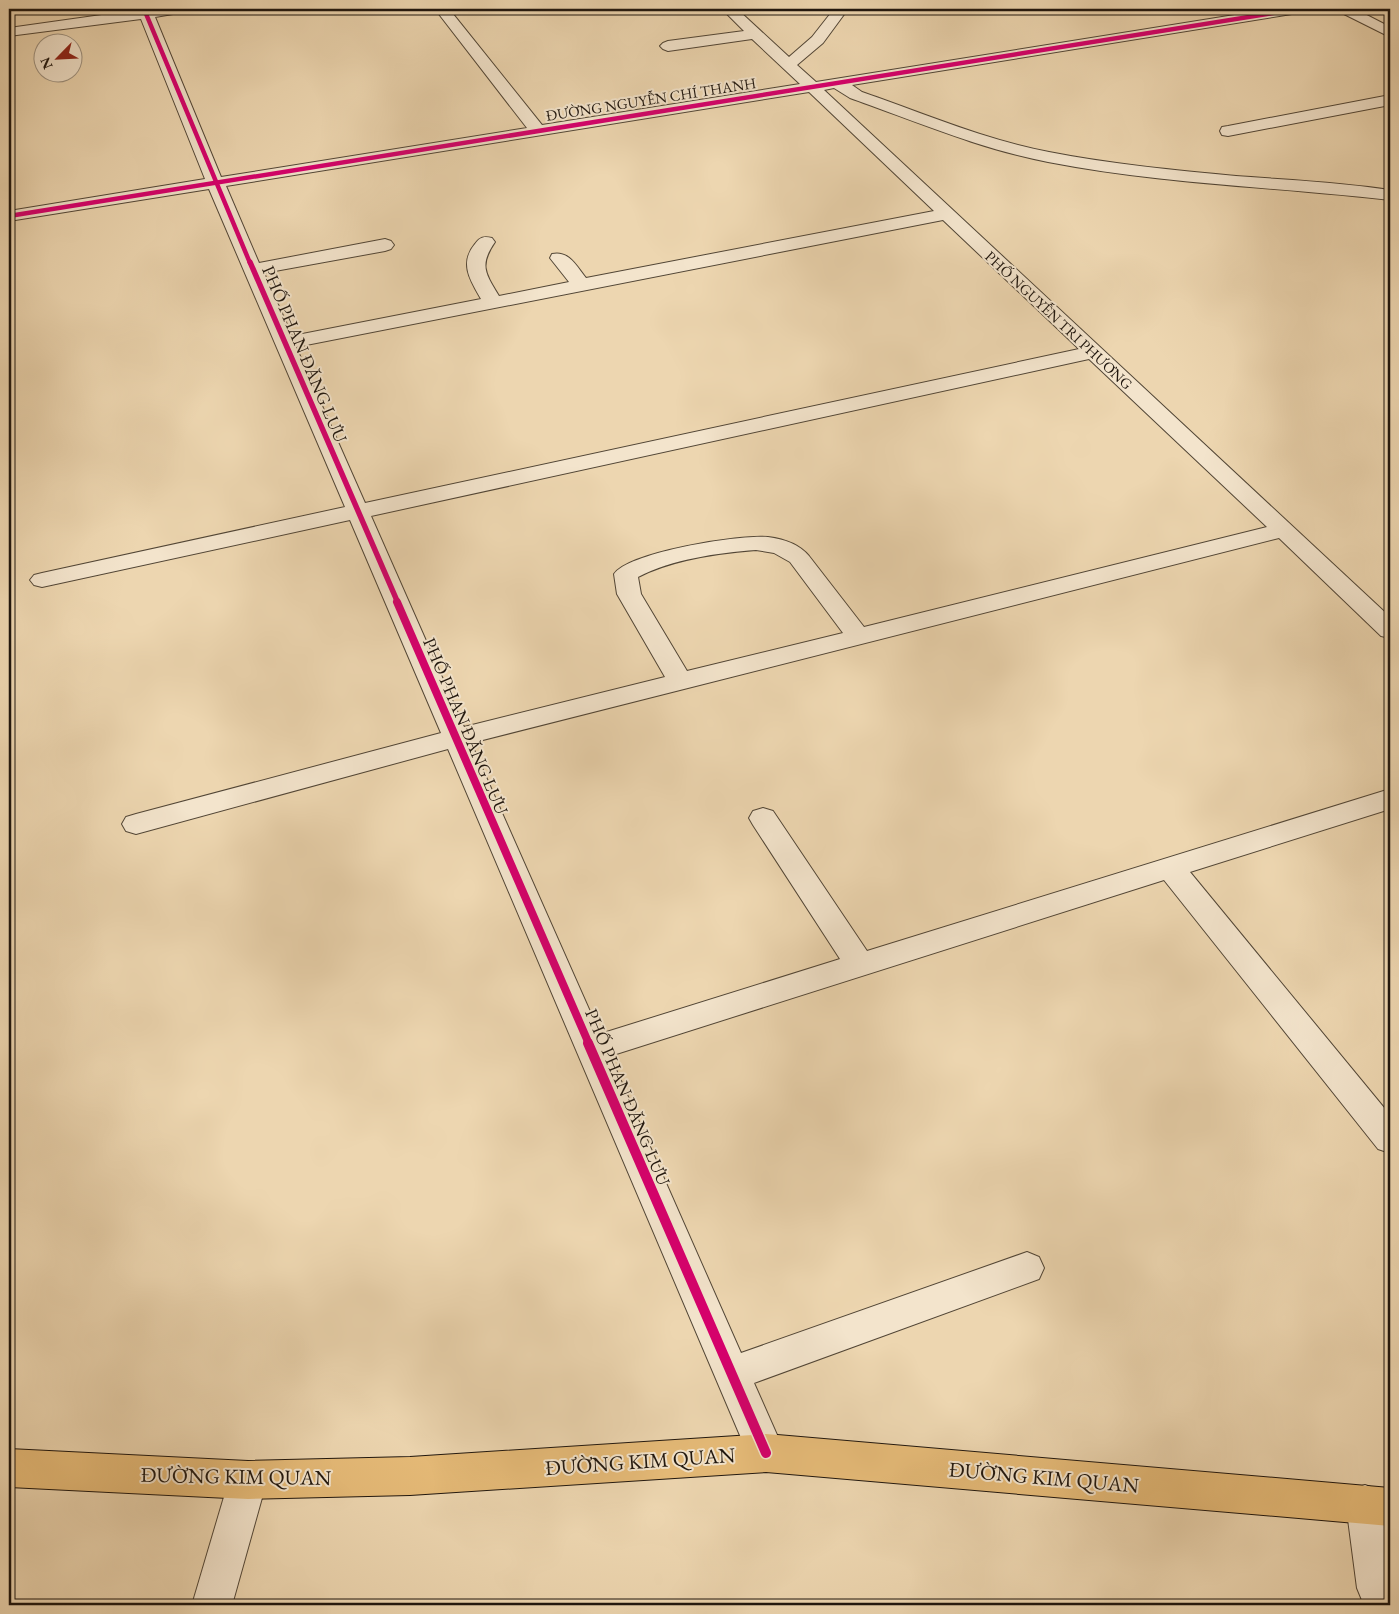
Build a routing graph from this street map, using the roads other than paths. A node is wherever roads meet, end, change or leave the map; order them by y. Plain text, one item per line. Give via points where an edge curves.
1 (180, 9) edge
2 (442, 9) edge
3 (729, 9) edge
4 (841, 9) edge
5 (1298, 9) edge
6 (1345, 9) edge
7 (145, 11) edge
8 (9, 32) edge
9 (755, 34) junction
10 (1390, 34) edge
11 (668, 46) dead end
12 (787, 65) junction
13 (837, 84) junction
14 (811, 88) junction
15 (1390, 100) edge
16 (538, 131) junction
17 (1228, 131) dead end
18 (215, 182) junction
19 (1390, 195) edge
20 (946, 214) junction
21 (9, 216) edge
22 (486, 242) dead end
23 (385, 245) dead end
24 (559, 258) dead end
25 (252, 270) junction
26 (581, 284) junction
27 (494, 302) junction
28 (284, 343) junction
29 (1093, 352) junction
30 (357, 512) junction
31 (1283, 530) junction
32 (42, 580) dead end
33 (1390, 630) edge
34 (858, 636) junction
35 (680, 681) junction
36 (455, 738) junction
37 (1390, 799) edge
38 (763, 818) dead end
39 (136, 824) dead end
40 (1170, 868) junction
41 (860, 965) junction
42 (591, 1050) junction
43 (1390, 1138) edge
44 (1027, 1268) dead end
45 (731, 1374) junction
46 (766, 1453) junction
47 (9, 1468) edge
48 (248, 1480) junction
49 (1378, 1505) edge
50 (212, 1605) edge
51 (1385, 1605) edge

1 - 7 street
2 - 16 street
3 - 9 street, PHỐ NGUYỄN TRI PHƯƠNG
4 - 12 street via 824,35
5 - 13 street, ĐƯỜNG NGUYỄN CHÍ THANH
6 - 10 street
7 - 8 street
7 - 18 street, PHỐ PHAN ĐĂNG LƯU
9 - 11 street
9 - 12 street, PHỐ NGUYỄN TRI PHƯƠNG
12 - 14 street, PHỐ NGUYỄN TRI PHƯƠNG
13 - 14 street, ĐƯỜNG NGUYỄN CHÍ THANH
13 - 19 street via 856,95 1002,146 1048,158 1147,172
14 - 16 street, ĐƯỜNG NGUYỄN CHÍ THANH
14 - 20 street, PHỐ NGUYỄN TRI PHƯƠNG
15 - 17 street
16 - 18 street, ĐƯỜNG NGUYỄN CHÍ THANH
18 - 21 street, ĐƯỜNG NGUYỄN CHÍ THANH
18 - 25 street, PHỐ PHAN ĐĂNG LƯU
20 - 26 street
20 - 29 street, PHỐ NGUYỄN TRI PHƯƠNG
22 - 27 street via 476,254 474,268
23 - 25 street
24 - 26 street
25 - 28 street, PHỐ PHAN ĐĂNG LƯU
26 - 27 street
27 - 28 street
28 - 30 street, PHỐ PHAN ĐĂNG LƯU
29 - 30 street
29 - 31 street, PHỐ NGUYỄN TRI PHƯƠNG
30 - 32 street
30 - 36 street, PHỐ PHAN ĐĂNG LƯU
31 - 33 street, PHỐ NGUYỄN TRI PHƯƠNG
31 - 34 street
34 - 35 street
34 - 35 street via 801,561 794,553 781,547 744,542 644,564 626,574 629,594
35 - 36 street
36 - 39 street
36 - 42 street, PHỐ PHAN ĐĂNG LƯU
37 - 40 street
38 - 41 street
40 - 41 street
40 - 43 street
41 - 42 street
42 - 45 street, PHỐ PHAN ĐĂNG LƯU
44 - 45 street
45 - 46 street, PHỐ PHAN ĐĂNG LƯU
46 - 48 main road, ĐƯỜNG KIM QUAN via 410,1476
46 - 49 main road, ĐƯỜNG KIM QUAN
47 - 48 main road, ĐƯỜNG KIM QUAN
48 - 50 street
49 - 51 street via 1377,1588

